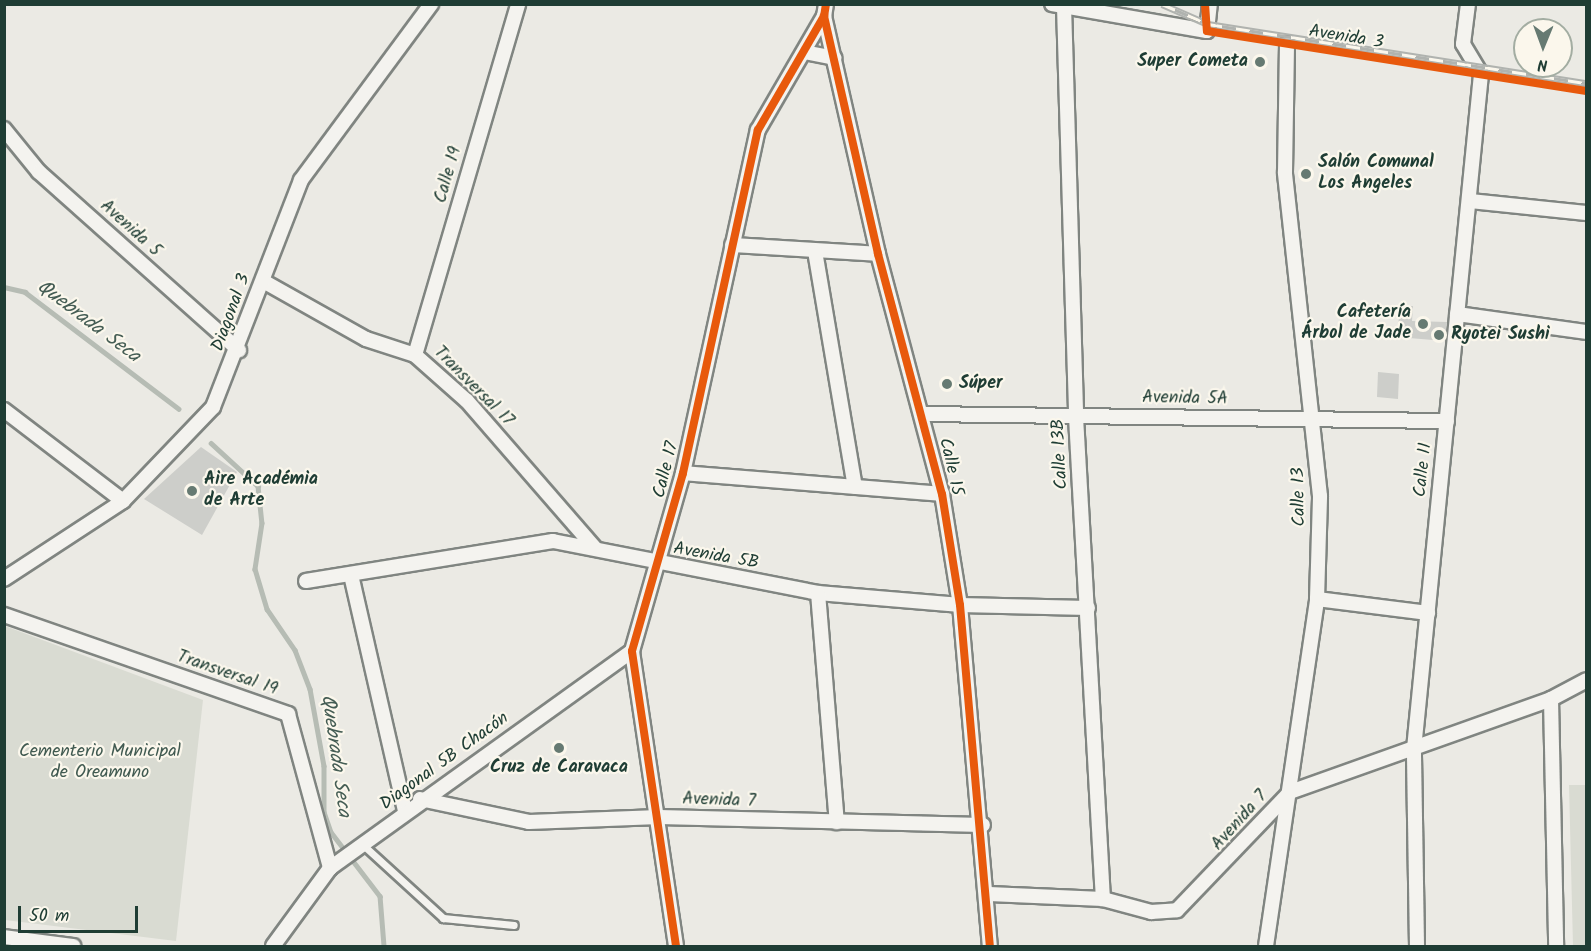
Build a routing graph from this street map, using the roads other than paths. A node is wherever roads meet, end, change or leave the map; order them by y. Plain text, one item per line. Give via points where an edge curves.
1 (431, 4) edge
2 (519, 4) edge
3 (1210, 4) edge
4 (1468, 4) edge
5 (1058, 5) edge
6 (825, 10) edge
7 (1287, 44) dead end
8 (804, 52) junction
9 (834, 58) junction
10 (4, 129) edge
11 (1470, 201) junction
12 (1587, 213) edge
13 (732, 245) junction
14 (815, 251) junction
15 (878, 254) junction
16 (263, 281) junction
17 (1457, 314) junction
18 (1587, 332) edge
19 (239, 350) junction
20 (415, 355) junction
21 (4, 410) edge
22 (923, 414) junction
23 (1076, 417) junction
24 (1314, 419) junction
25 (1447, 422) junction
26 (683, 472) junction
27 (855, 487) junction
28 (942, 494) junction
29 (123, 501) junction
30 (594, 547) junction
31 (658, 564) junction
32 (351, 575) junction
33 (4, 579) edge
34 (306, 581) dead end
35 (818, 593) junction
36 (1317, 599) junction
37 (960, 605) junction
38 (1088, 608) junction
39 (1428, 613) junction
40 (4, 615) edge
41 (632, 651) junction
42 (1587, 680) edge
43 (1551, 699) junction
44 (1414, 749) junction
45 (1290, 792) junction
46 (420, 799) junction
47 (405, 811) junction
48 (659, 817) junction
49 (837, 822) junction
50 (983, 825) junction
51 (362, 844) junction
52 (330, 868) junction
53 (989, 894) junction
54 (1103, 899) junction
55 (514, 925) dead end
56 (4, 937) edge
57 (58, 946) edge
58 (73, 946) edge
59 (273, 946) edge
60 (676, 946) edge
61 (990, 946) edge
62 (1266, 946) edge
63 (1417, 946) edge
64 (1556, 946) edge

1 - 16 street, Diagonal 3 via 301,180
2 - 20 street, Calle 19
3 - 5 street via 1207,31
4 - 11 street, Calle 11 via 1463,44 1481,74
5 - 23 street, Calle 13B
6 - 8 street, Calle 17
6 - 9 street, Calle 15
7 - 24 street, Calle 13 via 1286,172
8 - 9 street
8 - 13 street, Calle 17 via 758,130
9 - 15 street, Calle 15
10 - 19 street, Avenida 5 via 39,172
11 - 12 street
11 - 17 street, Calle 11
13 - 14 street
13 - 26 street, Calle 17
14 - 15 street
14 - 27 street
15 - 22 street, Calle 15
16 - 19 street, Diagonal 3
16 - 20 street, Transversal 17 via 366,339
17 - 18 street
17 - 25 street, Calle 11
19 - 29 street, Diagonal 3 via 213,406 174,453
20 - 30 street, Transversal 17 via 467,401
21 - 29 street
22 - 23 street, Avenida 5A
22 - 28 street, Calle 15
23 - 24 street, Avenida 5A
23 - 38 street, Calle 13B
24 - 25 street, Avenida 5A
24 - 36 street, Calle 13 via 1320,496
25 - 39 street, Calle 11
26 - 27 street
26 - 31 street, Calle 17
27 - 28 street
28 - 37 street, Calle 15
29 - 33 street, Diagonal 3
30 - 31 street, Avenida 5B
30 - 32 street, Avenida 5B via 553,541
31 - 35 street, Avenida 5B
31 - 41 street, Calle 17
32 - 34 street, Avenida 5B
32 - 47 street
35 - 37 street, Avenida 5B
35 - 49 street
36 - 39 street
36 - 45 street, Calle 13
37 - 38 street, Avenida 5B
37 - 50 street, Calle 15
38 - 54 street, Calle 13B
39 - 44 street, Calle 11
40 - 52 street, Transversal 19 via 288,714
41 - 46 street, Diagonal 5B Chacón
41 - 48 street, Calle 17
42 - 43 street, Avenida 7
43 - 44 street, Avenida 7
43 - 64 street
44 - 45 street, Avenida 7
44 - 63 street, Calle 11
45 - 54 street, Avenida 7 via 1177,910 1150,912
45 - 62 street, Calle 13
46 - 47 street, Diagonal 5B Chacón
46 - 48 street, Avenida 7 via 529,822
47 - 51 street, Diagonal 5B Chacón
48 - 49 street, Avenida 7
48 - 60 street, Calle 17
49 - 50 street, Avenida 7
50 - 53 street, Calle 15
51 - 52 street, Diagonal 5B Chacón
51 - 55 lane via 443,918
52 - 59 street, Diagonal 5B Chacón
53 - 54 street, Avenida 7
53 - 61 street, Calle 15
56 - 57 street
57 - 58 street

